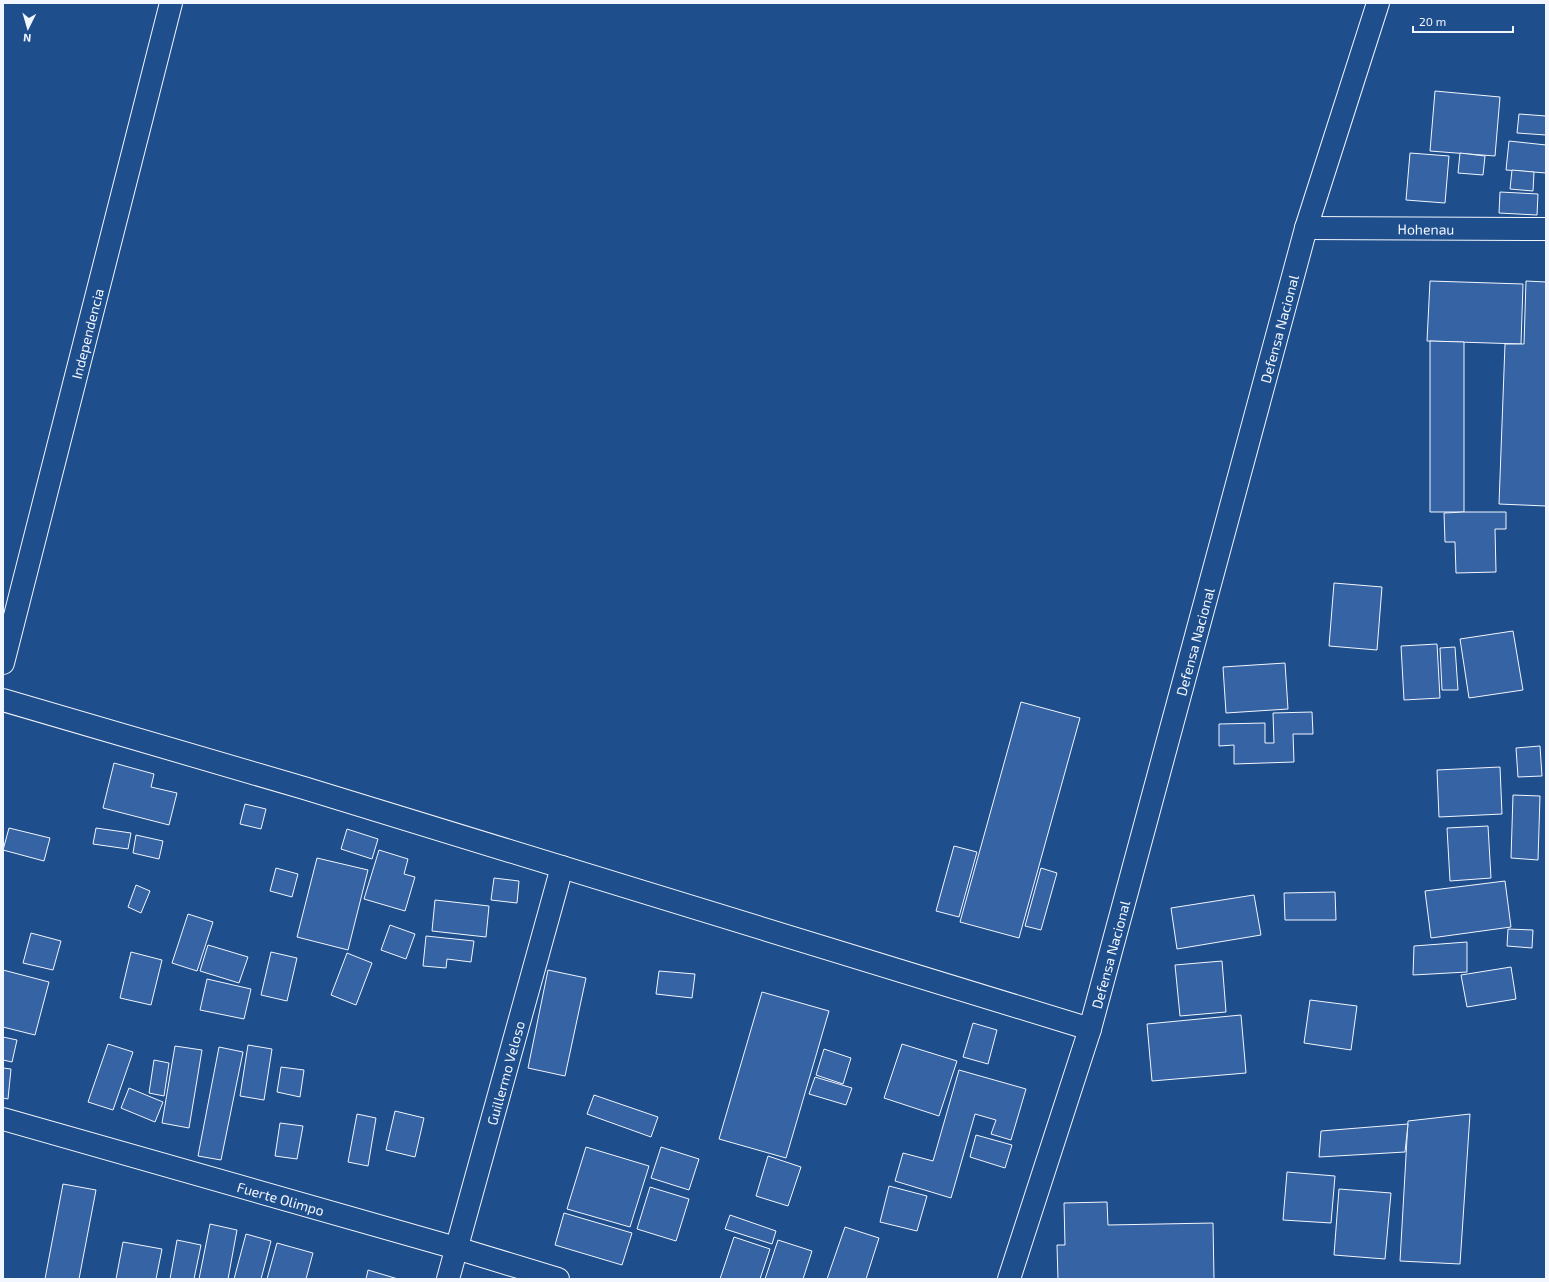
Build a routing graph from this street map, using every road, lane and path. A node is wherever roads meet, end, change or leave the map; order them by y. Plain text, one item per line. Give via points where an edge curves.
1 (171, 3) edge
2 (1378, 3) edge
3 (1306, 228) junction
4 (1546, 229) edge
5 (3, 663) edge
6 (3, 700) edge
7 (562, 866) junction
8 (1090, 1030) junction
9 (3, 1119) edge
10 (456, 1248) junction
11 (448, 1279) edge
12 (558, 1279) edge
13 (1009, 1279) edge

1 - 5 street, Independencia
2 - 3 street, Defensa Nacional
3 - 4 street, Hohenau
3 - 8 street, Defensa Nacional
6 - 7 street
7 - 8 street
7 - 10 street, Guillermo Veloso
8 - 13 street, Defensa Nacional
9 - 10 street, Fuerte Olimpo
10 - 11 street, Guillermo Veloso
10 - 12 street, Fuerte Olimpo

